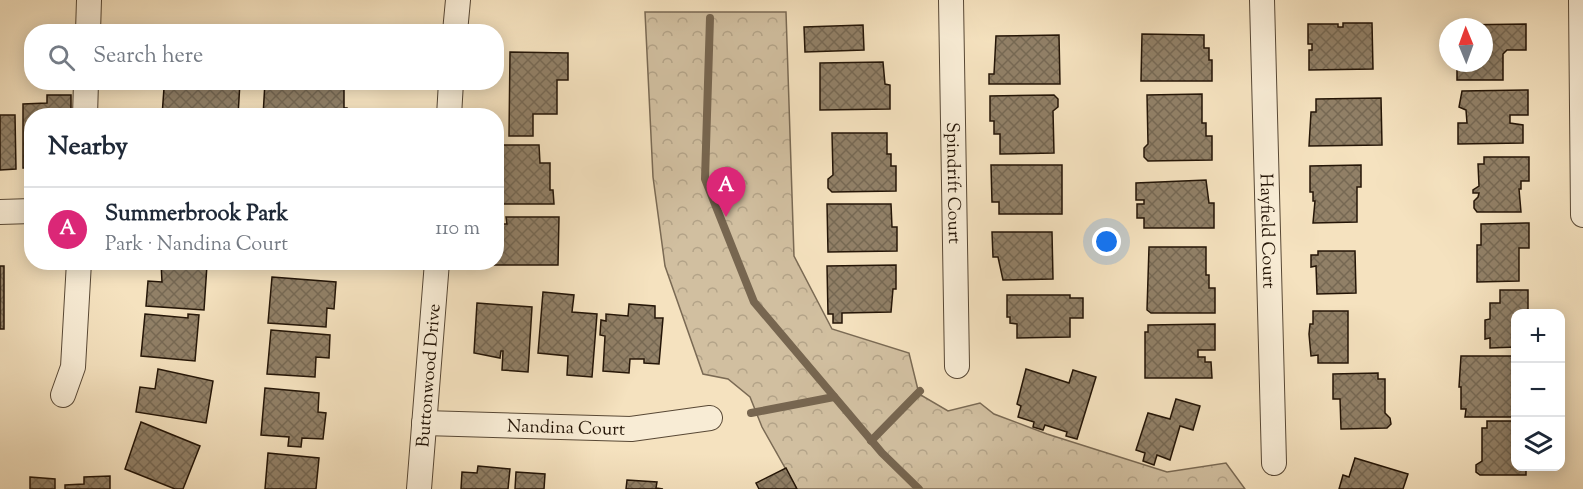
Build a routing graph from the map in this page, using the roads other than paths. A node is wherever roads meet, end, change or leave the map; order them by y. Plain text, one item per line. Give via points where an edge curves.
1 (89, 0) edge
2 (458, 0) edge
3 (951, 0) edge
4 (1262, 0) edge
5 (1581, 0) edge
6 (88, 24) edge
7 (456, 24) edge
8 (86, 90) edge
9 (450, 90) edge
10 (85, 108) edge
11 (449, 108) edge
12 (24, 211) edge
13 (0, 212) edge
14 (1583, 215) edge
15 (79, 270) edge
16 (436, 270) edge
17 (957, 366) dead end
18 (63, 395) dead end
19 (710, 418) dead end
20 (424, 423) junction
21 (1274, 463) dead end
22 (419, 489) edge

1 - 6 street
2 - 7 street
3 - 17 street, Spindrift Court
4 - 21 street, Hayfield Court
5 - 14 street
8 - 10 street
9 - 11 street
12 - 13 street
15 - 18 street via 73,367
16 - 20 street, Buttonwood Drive
19 - 20 street, Nandina Court via 631,429
20 - 22 street, Buttonwood Drive

